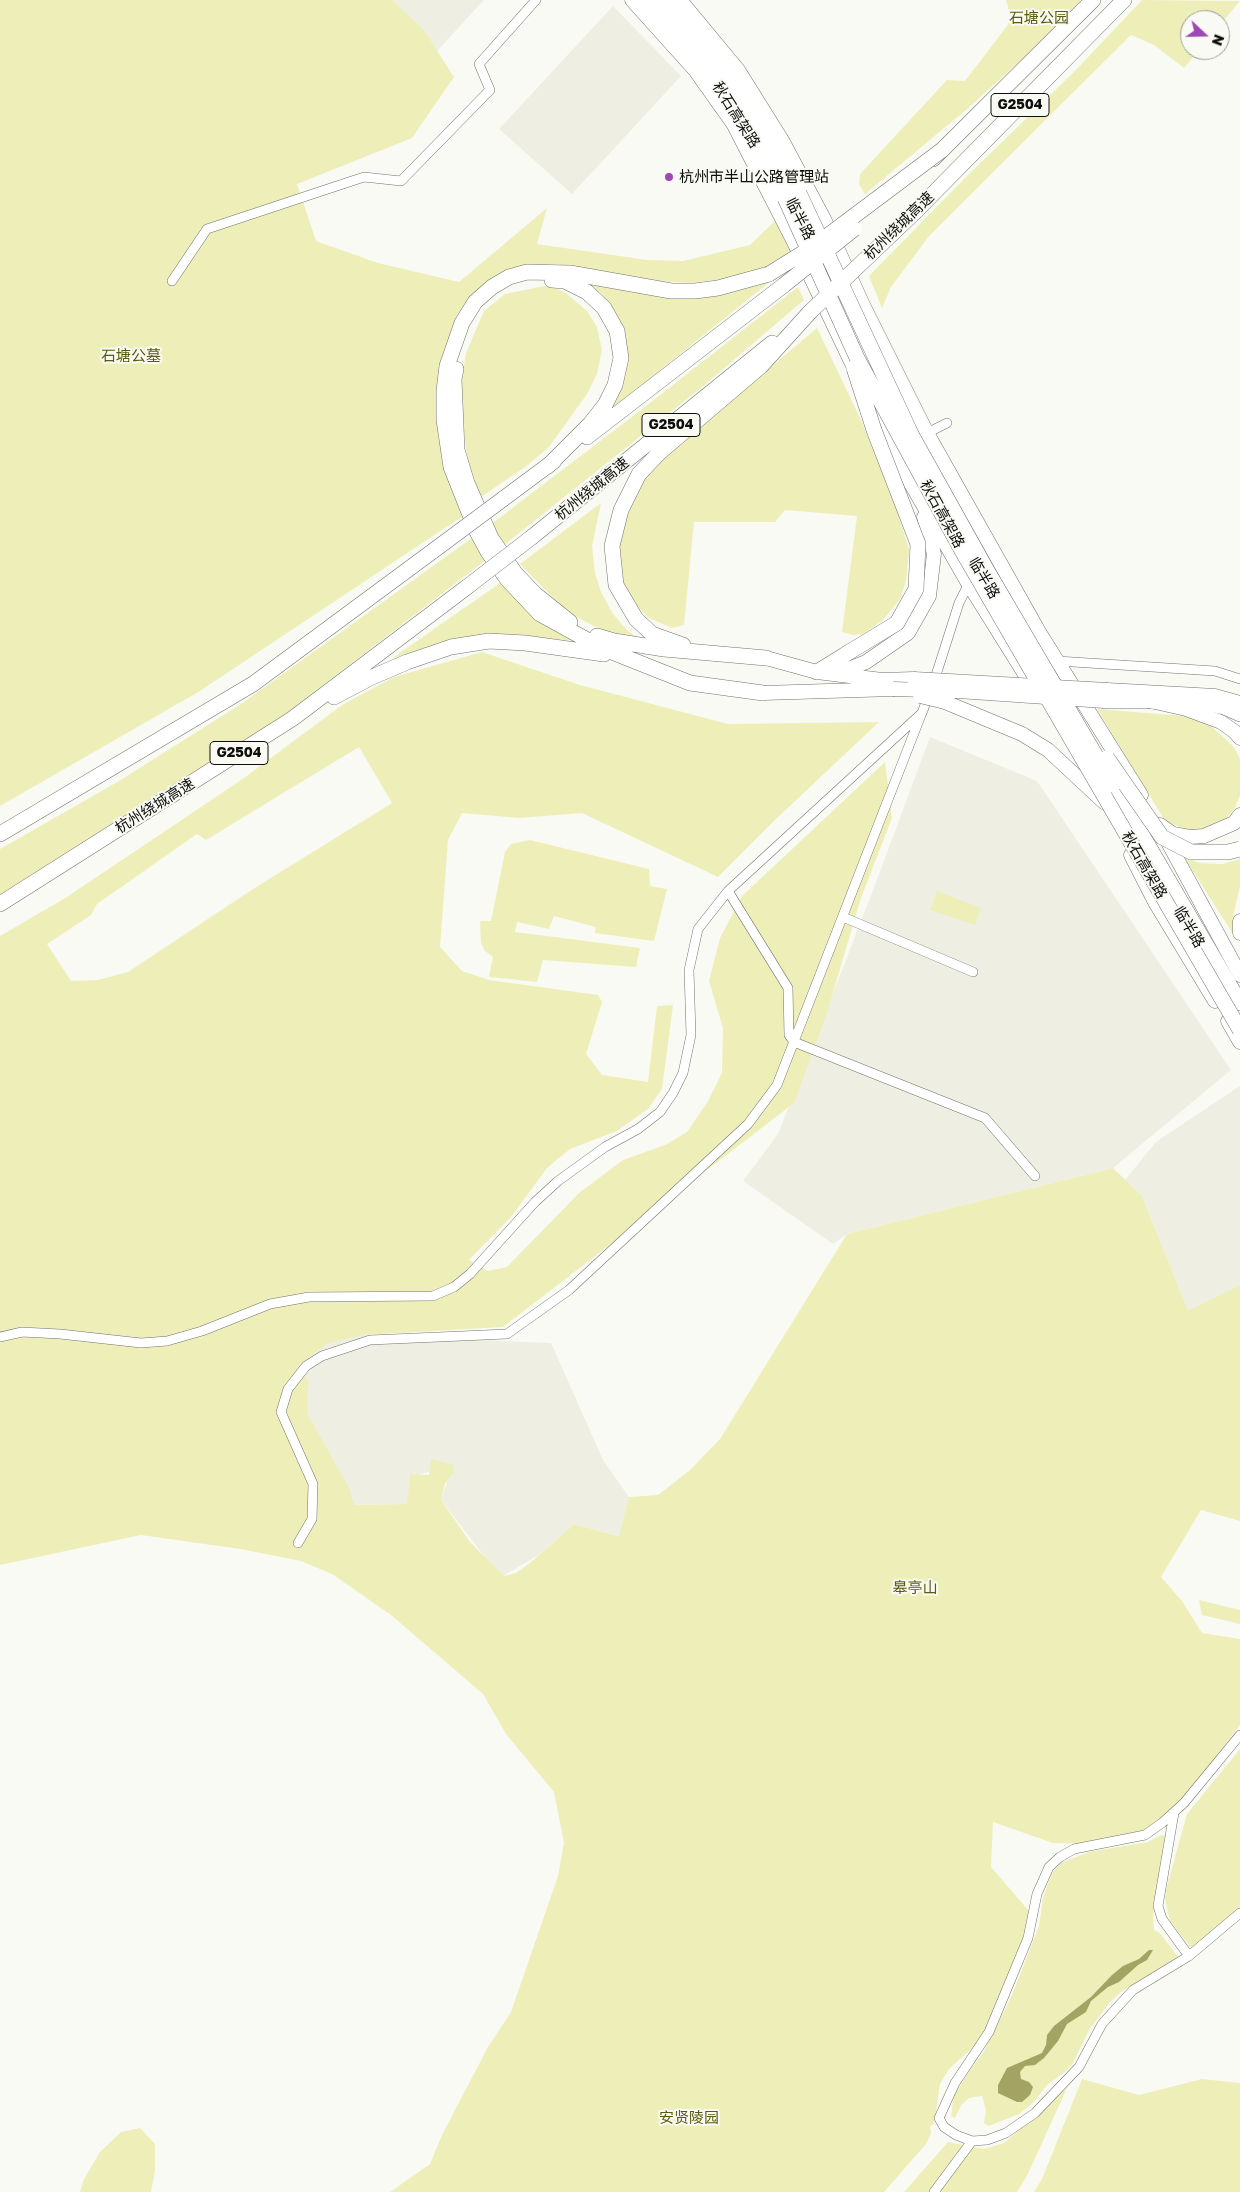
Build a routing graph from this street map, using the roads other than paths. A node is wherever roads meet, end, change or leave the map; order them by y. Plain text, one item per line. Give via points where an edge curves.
1 (536, 0) edge
2 (632, 0) edge
3 (646, 0) edge
4 (664, 0) edge
5 (680, 0) edge
6 (1093, 0) edge
7 (1124, 0) edge
8 (942, 150) junction
9 (172, 281) dead end
10 (810, 312) junction
11 (838, 316) junction
12 (947, 422) dead end
13 (927, 434) junction
14 (548, 466) junction
15 (910, 482) junction
16 (997, 558) junction
17 (968, 583) junction
18 (711, 652) junction
19 (626, 656) junction
20 (766, 658) joint
21 (1057, 660) junction
22 (817, 672) junction
23 (1240, 679) edge
24 (893, 690) junction
25 (763, 693) joint
26 (1106, 696) junction
27 (1151, 701) junction
28 (1240, 703) edge
29 (922, 713) junction
30 (1240, 714) edge
31 (292, 720) junction
32 (1082, 732) junction
33 (1240, 738) edge
34 (1106, 804) junction
35 (1240, 814) edge
36 (1159, 825) junction
37 (0, 834) edge
38 (1240, 849) edge
39 (728, 891) junction
40 (0, 904) edge
41 (843, 917) junction
42 (1240, 921) edge
43 (1240, 933) edge
44 (973, 972) dead end
45 (1240, 975) edge
46 (1240, 1003) edge
47 (1240, 1030) edge
48 (794, 1042) junction
49 (1240, 1042) edge
50 (1035, 1176) dead end
51 (0, 1337) edge
52 (298, 1543) dead end
53 (1240, 1735) edge
54 (1174, 1813) junction
55 (1240, 1913) edge
56 (1189, 1956) junction
57 (972, 2141) junction
58 (934, 2192) edge

1 - 9 street via 480,64 490,90 401,181 364,177 207,229
2 - 15 main road, 临半路 via 695,70 734,125
3 - 11 highway, 秋石高架路, bridge via 670,24 744,122 785,198
4 - 32 highway, 秋石高架路, bridge via 718,61 755,114 799,193 912,436
5 - 13 main road, 临半路 via 738,70 783,142 824,219
6 - 8 highway, 杭州绕城高速 / G2504
7 - 10 highway, 杭州绕城高速 / G2504, bridge via 916,211
8 - 14 highway, 杭州绕城高速 / G2504, bridge via 900,192
8 - 19 highway, bridge via 814,246 769,274 718,288 671,291 570,273 527,272 509,277 475,302 462,323 446,366 446,438 457,486 482,542 507,579 540,614 577,636
10 - 18 highway via 761,366 659,453 639,474 621,510 612,546 616,585 625,604 652,634
10 - 31 highway, 杭州绕城高速 / G2504, bridge via 532,537
11 - 22 highway, bridge via 874,430 918,544 916,589 897,623
11 - 47 highway, 秋石高架路, bridge via 857,358 961,549
12 - 13 street
13 - 16 main road, 临半路
14 - 18 highway via 605,405 615,386 621,358 617,331 604,308 588,292 565,281 543,279 505,288 490,299 473,321 461,345 454,379 457,450 467,483 491,538 534,594 580,628 614,641
14 - 37 highway, 杭州绕城高速 / G2504, bridge via 253,684
15 - 17 main road, 临半路
15 - 22 main road via 926,522 934,554 929,596 908,633 884,650 851,668
16 - 17 street
16 - 21 main road, 临半路
17 - 29 street
17 - 34 main road, 临半路
18 - 20 highway
19 - 25 highway via 690,683
19 - 31 highway via 488,641 451,647 370,678
20 - 22 main road
21 - 23 street via 1215,671
21 - 36 main road, 临半路
22 - 26 main road, bridge via 882,680 914,679
24 - 25 main road
24 - 26 main road, bridge
24 - 34 main road, bridge via 945,702 1022,734 1048,750
26 - 27 main road
26 - 28 main road via 1215,696
27 - 30 highway via 1190,702 1224,707
27 - 33 main road via 1221,722
29 - 39 street
29 - 41 street
31 - 40 highway, 杭州绕城高速 / G2504
32 - 38 highway, bridge via 1108,759 1162,837 1191,852
32 - 46 highway, 秋石高架路, bridge
34 - 49 main road, 临半路 via 1155,902
35 - 36 main road via 1234,822 1204,836 1174,834
36 - 45 main road, 临半路
39 - 48 street via 788,988 789,1035
39 - 51 street via 698,928 689,970 691,1035 683,1073 660,1112 558,1181 470,1274 454,1286 433,1296 308,1297 270,1304 202,1332 167,1341 142,1343 22,1332
41 - 44 street
41 - 48 street
42 - 43 main road
48 - 50 street via 985,1118
48 - 52 street via 778,1085 748,1124 569,1290 507,1334 370,1340 322,1356 306,1366 288,1389 281,1412 313,1484 312,1519
53 - 54 street
54 - 56 street via 1158,1906 1162,1920
54 - 57 street via 1145,1835 1074,1849 1049,1867 1037,1894 1028,1938 989,2032 955,2083 939,2118 944,2127
55 - 56 street
56 - 57 street via 1133,1990 1102,2024 1079,2067 1035,2113 1006,2133
57 - 58 street

